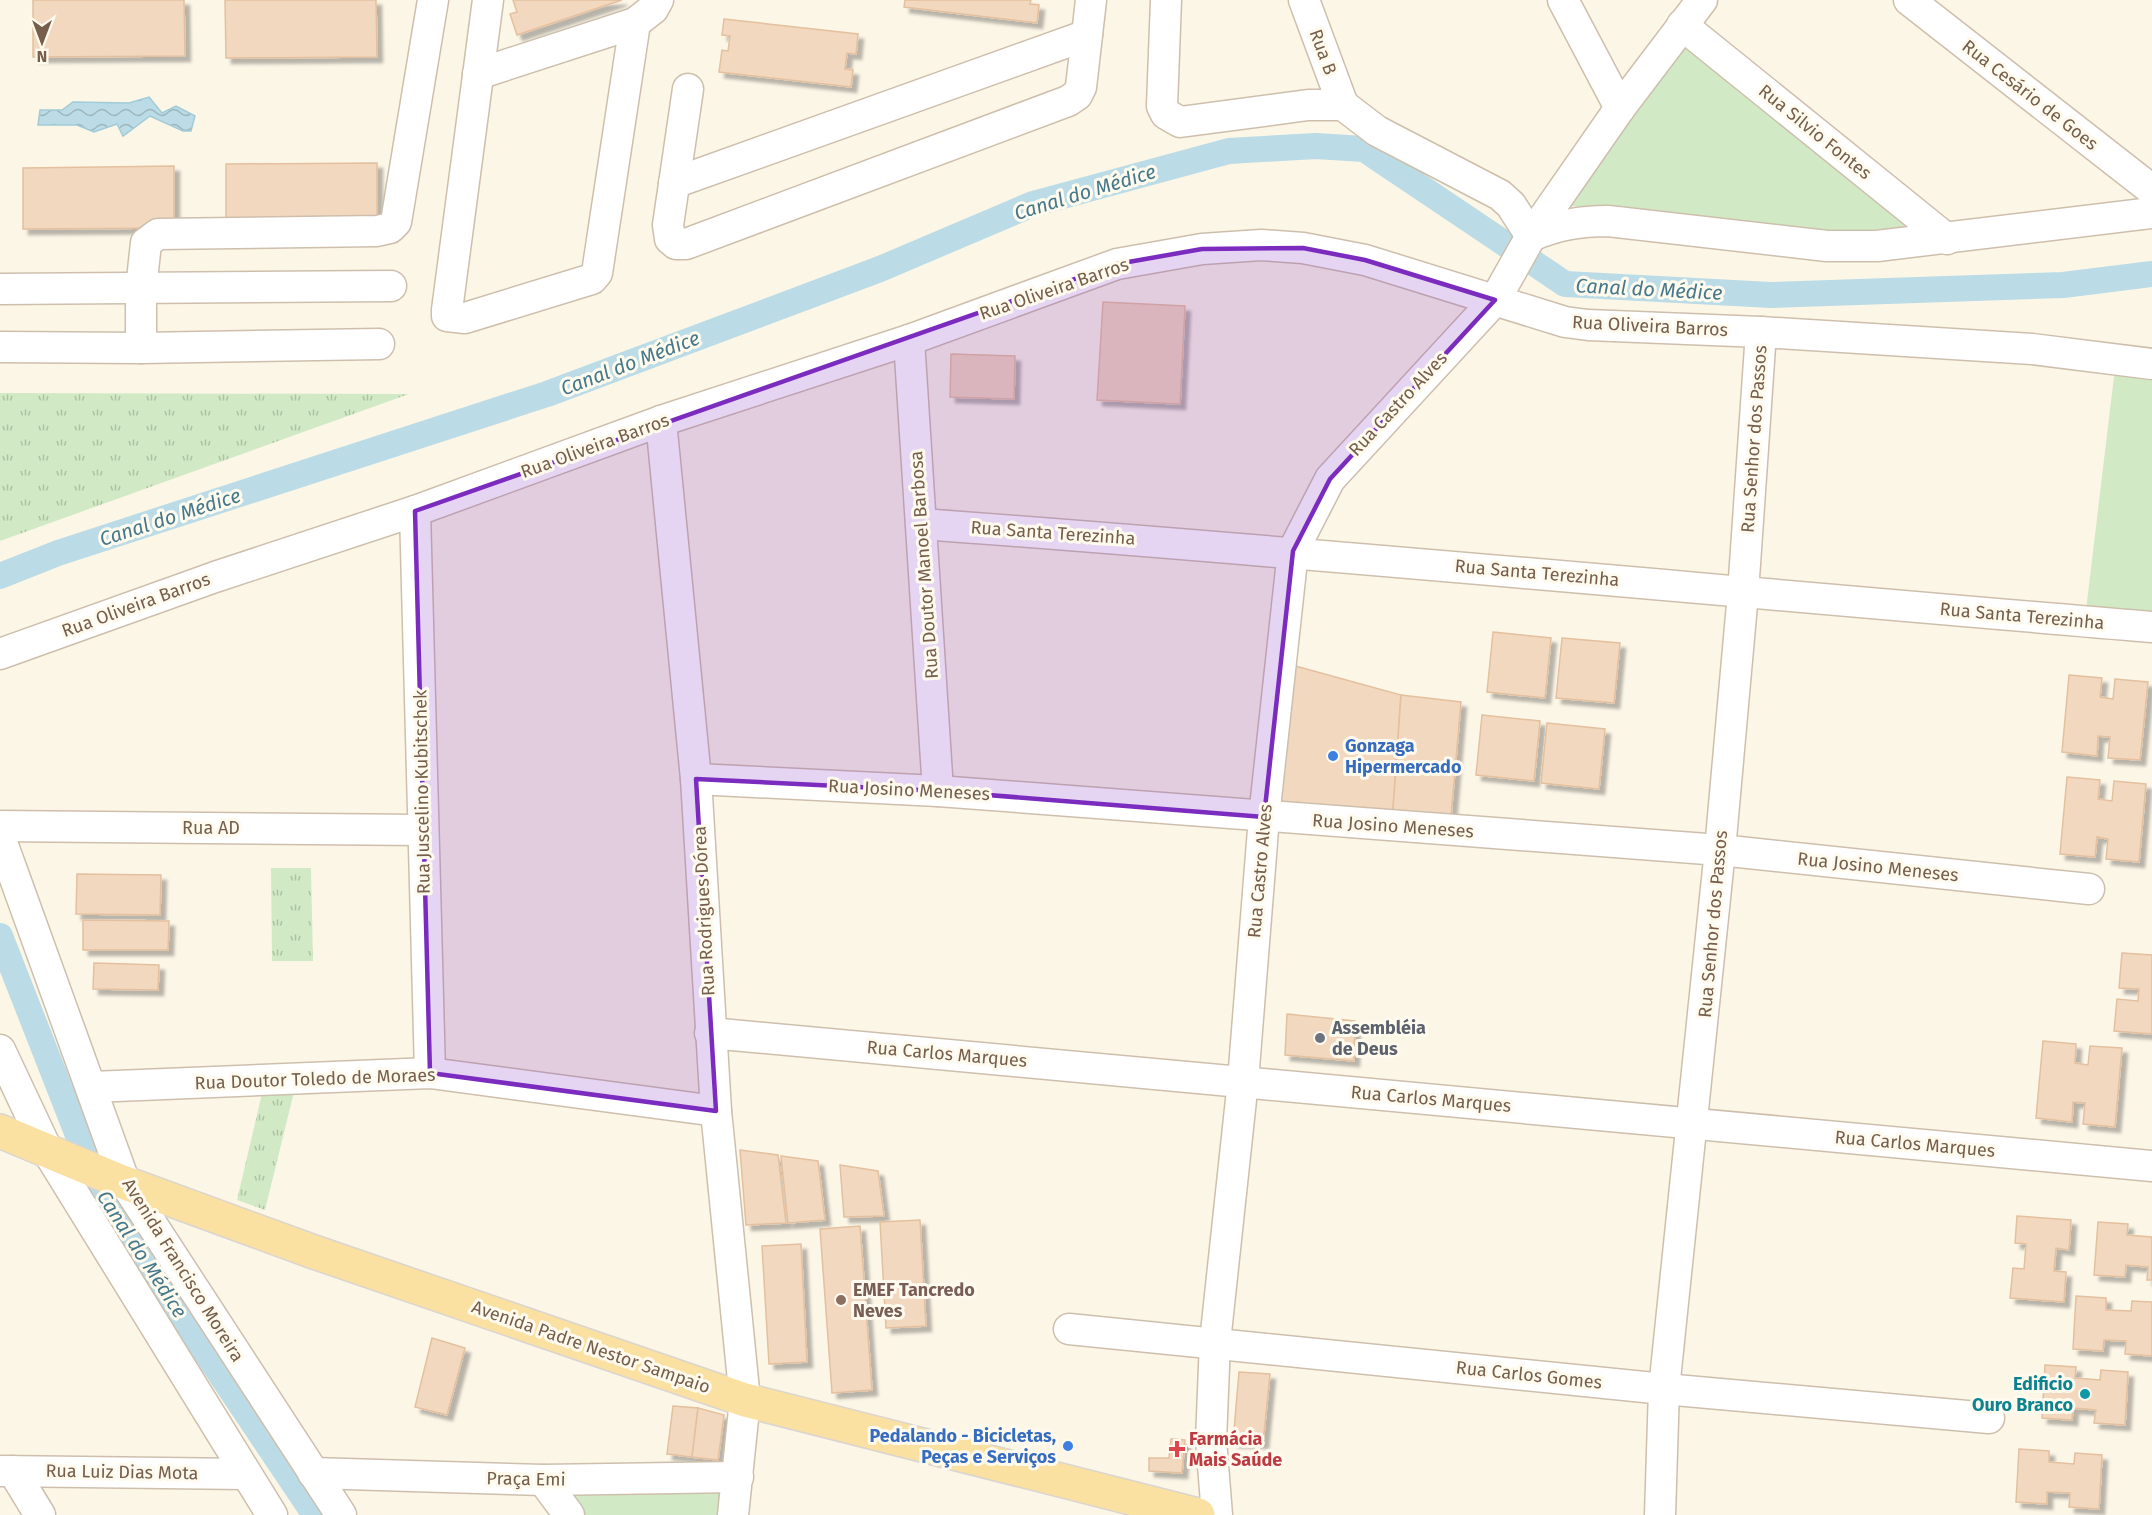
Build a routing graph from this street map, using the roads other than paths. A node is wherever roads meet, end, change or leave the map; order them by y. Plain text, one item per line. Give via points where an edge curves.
1 (433, 0) edge
2 (488, 0) edge
3 (658, 0) edge
4 (1091, 0) edge
5 (1166, 0) edge
6 (1304, 0) edge
7 (1563, 0) edge
8 (1702, 0) edge
9 (1909, 0) edge
10 (635, 23) junction
11 (1682, 25) junction
12 (1087, 35) junction
13 (478, 74) junction
14 (688, 89) dead end
15 (1343, 105) junction
16 (1620, 108) junction
17 (674, 183) junction
18 (2152, 190) edge
19 (2152, 213) edge
20 (1530, 239) junction
21 (1947, 239) junction
22 (391, 286) dead end
23 (0, 289) edge
24 (141, 289) junction
25 (1498, 296) junction
26 (1761, 332) junction
27 (909, 340) junction
28 (379, 344) dead end
29 (0, 348) edge
30 (141, 348) junction
31 (2152, 364) edge
32 (661, 422) junction
33 (415, 511) junction
34 (922, 524) junction
35 (1293, 551) junction
36 (1743, 593) junction
37 (2152, 627) edge
38 (0, 654) edge
39 (696, 779) junction
40 (938, 791) junction
41 (1264, 817) junction
42 (0, 826) edge
43 (422, 830) junction
44 (0, 837) edge
45 (1720, 850) junction
46 (2089, 889) dead end
47 (710, 1033) junction
48 (0, 1050) edge
49 (430, 1074) junction
50 (1244, 1081) junction
51 (92, 1087) junction
52 (716, 1111) junction
53 (1694, 1123) junction
54 (0, 1131) edge
55 (52, 1154) junction
56 (2152, 1166) edge
57 (121, 1181) junction
58 (1069, 1329) dead end
59 (1215, 1342) junction
60 (1665, 1389) junction
61 (745, 1400) junction
62 (1989, 1418) dead end
63 (6, 1471) edge
64 (313, 1473) junction
65 (244, 1474) junction
66 (738, 1477) junction
67 (543, 1480) junction
68 (40, 1515) edge
69 (272, 1515) edge
70 (341, 1515) edge
71 (569, 1515) edge
72 (733, 1515) edge
73 (1198, 1515) edge
74 (1217, 1515) edge
75 (1660, 1515) edge

1 - 24 street via 396,222 390,228 159,234 146,243
2 - 13 street
3 - 10 street
4 - 12 street
5 - 15 street via 1162,106 1166,114 1180,122 1308,105
6 - 15 street, Rua B
7 - 16 street
8 - 11 street, Rua Castro Alves
9 - 18 street, Rua Cesário de Goes
10 - 13 street
10 - 13 street via 597,273 592,279 452,319 447,310
11 - 16 street, Rua Castro Alves
11 - 21 street, Rua Silvio Fontes
12 - 17 street
12 - 17 street via 1081,87 1068,101 686,244 670,239
14 - 17 street
15 - 20 street via 1377,131 1500,195 1511,205
16 - 20 street, Rua Castro Alves
19 - 21 street
20 - 21 street via 1556,226 1581,221 1827,246
20 - 25 street, Rua Castro Alves
22 - 24 street
23 - 24 street
24 - 30 street
25 - 26 street, Rua Oliveira Barros via 1565,322 1588,326
25 - 27 street, Rua Oliveira Barros via 1365,260 1303,248 1261,245 1202,249 1117,264
25 - 35 street, Rua Castro Alves via 1329,479
26 - 31 street, Rua Oliveira Barros via 2032,349
26 - 36 street, Rua Senhor dos Passos
27 - 32 street, Rua Oliveira Barros
27 - 34 street, Rua Doutor Manoel Barbosa
28 - 30 street
29 - 30 street
32 - 33 street, Rua Oliveira Barros
32 - 39 street, Rua Rodrigues Dórea
33 - 38 street, Rua Oliveira Barros
33 - 43 street, Rua Juscelino Kubitschek
34 - 35 street, Rua Santa Terezinha
34 - 40 street, Rua Doutor Manoel Barbosa
35 - 36 street, Rua Santa Terezinha
35 - 41 street, Rua Castro Alves
36 - 37 street, Rua Santa Terezinha
36 - 45 street, Rua Senhor dos Passos
39 - 40 street, Rua Josino Meneses
39 - 47 street, Rua Rodrigues Dórea
40 - 41 street, Rua Josino Meneses
41 - 45 street, Rua Josino Meneses
41 - 50 street, Rua Castro Alves
42 - 43 street, Rua AD
43 - 49 street, Rua Juscelino Kubitschek
44 - 51 street, Avenida Francisco Moreira
45 - 46 street, Rua Josino Meneses
45 - 53 street, Rua Senhor dos Passos
47 - 50 street, Rua Carlos Marques
47 - 52 street, Rua Rodrigues Dórea
48 - 55 street
49 - 51 street, Rua Doutor Toledo de Moraes
49 - 52 street, Rua Doutor Toledo de Moraes
50 - 53 street, Rua Carlos Marques
50 - 59 street, Rua Castro Alves
51 - 57 street, Avenida Francisco Moreira
52 - 61 street, Rua Rodrigues Dórea
53 - 56 street, Rua Carlos Marques
53 - 60 street, Rua Senhor dos Passos
54 - 55 main road, Avenida Padre Nestor Sampaio
55 - 57 main road, Avenida Padre Nestor Sampaio
55 - 65 street
57 - 61 main road, Avenida Padre Nestor Sampaio via 314,1252
57 - 64 street, Avenida Francisco Moreira
58 - 59 street, Rua Carlos Gomes
59 - 60 street, Rua Carlos Gomes
59 - 74 street, Rua Castro Alves via 1211,1440
60 - 62 street, Rua Carlos Gomes
60 - 75 street, Rua Senhor dos Passos
61 - 66 street, Rua Rodrigues Dórea
61 - 73 main road, Avenida Padre Nestor Sampaio
63 - 65 street, Rua Luiz Dias Mota
63 - 68 street
64 - 67 street, Praça Emi
64 - 70 street, Avenida Francisco Moreira
65 - 69 street
66 - 67 street, Praça Emi
66 - 72 street, Rua Rodrigues Dórea
67 - 71 street

